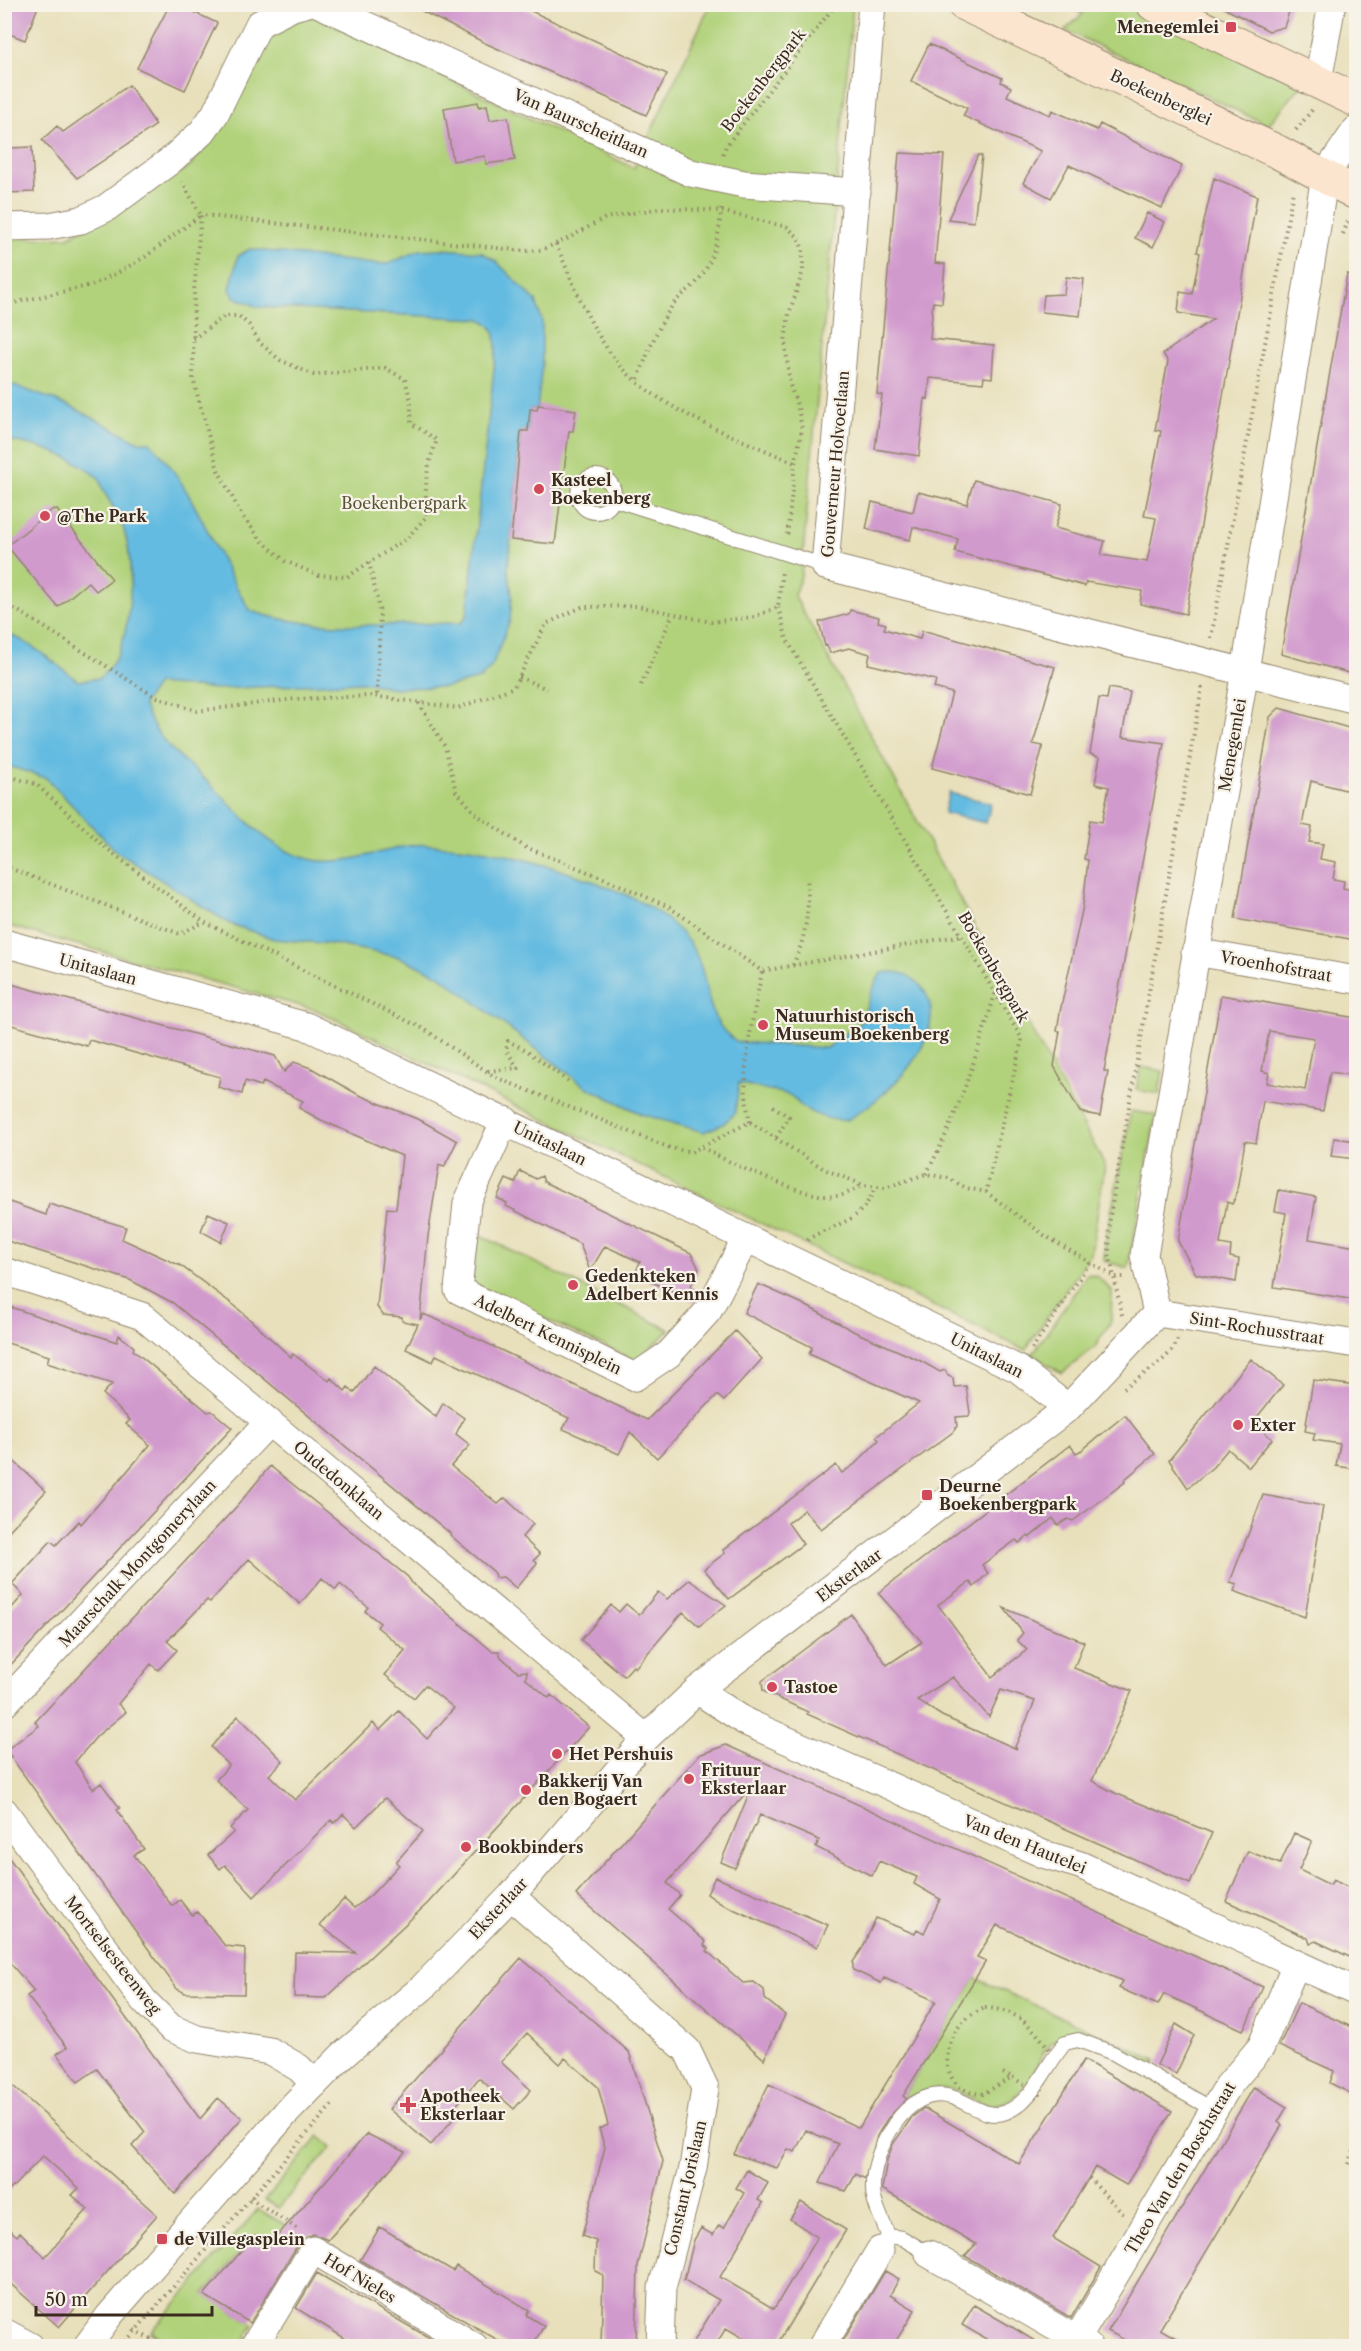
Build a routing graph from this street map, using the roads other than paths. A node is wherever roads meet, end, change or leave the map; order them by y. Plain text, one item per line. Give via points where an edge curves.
1 (304, 4) edge
2 (320, 4) edge
3 (872, 4) edge
4 (964, 4) edge
5 (1153, 4) edge
6 (1332, 4) edge
7 (1318, 81) junction
8 (1356, 100) edge
9 (1356, 130) edge
10 (1325, 175) junction
11 (857, 192) junction
12 (1356, 193) edge
13 (4, 228) edge
14 (613, 499) dead end
15 (825, 566) junction
16 (1245, 671) junction
17 (1356, 700) edge
18 (4, 943) edge
19 (1195, 952) junction
20 (1356, 980) edge
21 (505, 1120) junction
22 (746, 1238) junction
23 (4, 1271) edge
24 (1156, 1313) junction
25 (1356, 1344) edge
26 (1068, 1408) junction
27 (269, 1422) junction
28 (697, 1690) junction
29 (4, 1704) edge
30 (646, 1738) junction
31 (4, 1811) edge
32 (511, 1896) junction
33 (1296, 1964) junction
34 (1356, 1991) edge
35 (315, 2084) junction
36 (1214, 2110) junction
37 (884, 2243) junction
38 (929, 2254) joint
39 (4, 2332) edge
40 (1082, 2343) edge
41 (30, 2346) edge
42 (87, 2346) edge
43 (254, 2346) edge
44 (474, 2346) edge
45 (660, 2346) edge
46 (822, 2346) edge

1 - 13 street via 292,6 260,24 215,114 202,132 170,161 106,208 81,220
2 - 11 street, Van Baurscheitlaan via 691,173 720,181
3 - 11 street, Gouverneur Holvoetlaan
4 - 10 street, Boekenberglei
5 - 7 street
6 - 7 street
7 - 8 street
9 - 10 street
10 - 12 street, Boekenberglei
10 - 16 street, Menegemlei
11 - 15 street, Gouverneur Holvoetlaan
14 - 15 lane
15 - 16 street, Gouverneur Holvoetlaan
16 - 17 street, Gouverneur Holvoetlaan
16 - 19 street, Menegemlei
18 - 21 street, Unitaslaan via 306,1026
19 - 20 street, Vroenhofstraat
19 - 24 street, Menegemlei via 1144,1255
21 - 22 street, Unitaslaan
21 - 22 street, Adelbert Kennisplein via 467,1203 458,1290 635,1377 669,1354 708,1311
22 - 26 street, Unitaslaan via 1018,1369
23 - 27 street, Oudedonklaan via 141,1316
24 - 25 street, Sint-Rochusstraat
24 - 26 street, Eksterlaar
26 - 28 street, Eksterlaar
27 - 29 street, Maarschalk Montgomerylaan
27 - 30 street, Oudedonklaan
28 - 30 street, Eksterlaar
28 - 33 street, Van den Hautelei via 746,1722
30 - 32 street, Eksterlaar
31 - 35 street, Mortselsesteenweg via 144,2001 171,2028 197,2039 270,2051
32 - 35 street, Eksterlaar via 422,1988
32 - 45 street, Constant Jorislaan via 687,2050 705,2088 693,2168 662,2288
33 - 34 street, Van den Hautelei
33 - 36 street, Theo Van den Boschstraat via 1261,2047 1228,2086
35 - 42 street, Eksterlaar via 109,2316
36 - 37 lane via 1113,2053 1078,2040 1065,2043 1032,2090 1018,2106 1005,2113 990,2114 951,2097 935,2095 915,2102 898,2117 873,2172 873,2192
36 - 40 street, Theo Van den Boschstraat
37 - 38 lane via 902,2238
37 - 46 street
38 - 40 street, Theo Van den Boschstraat
39 - 41 street
43 - 44 street, Hof Nieles via 313,2250

